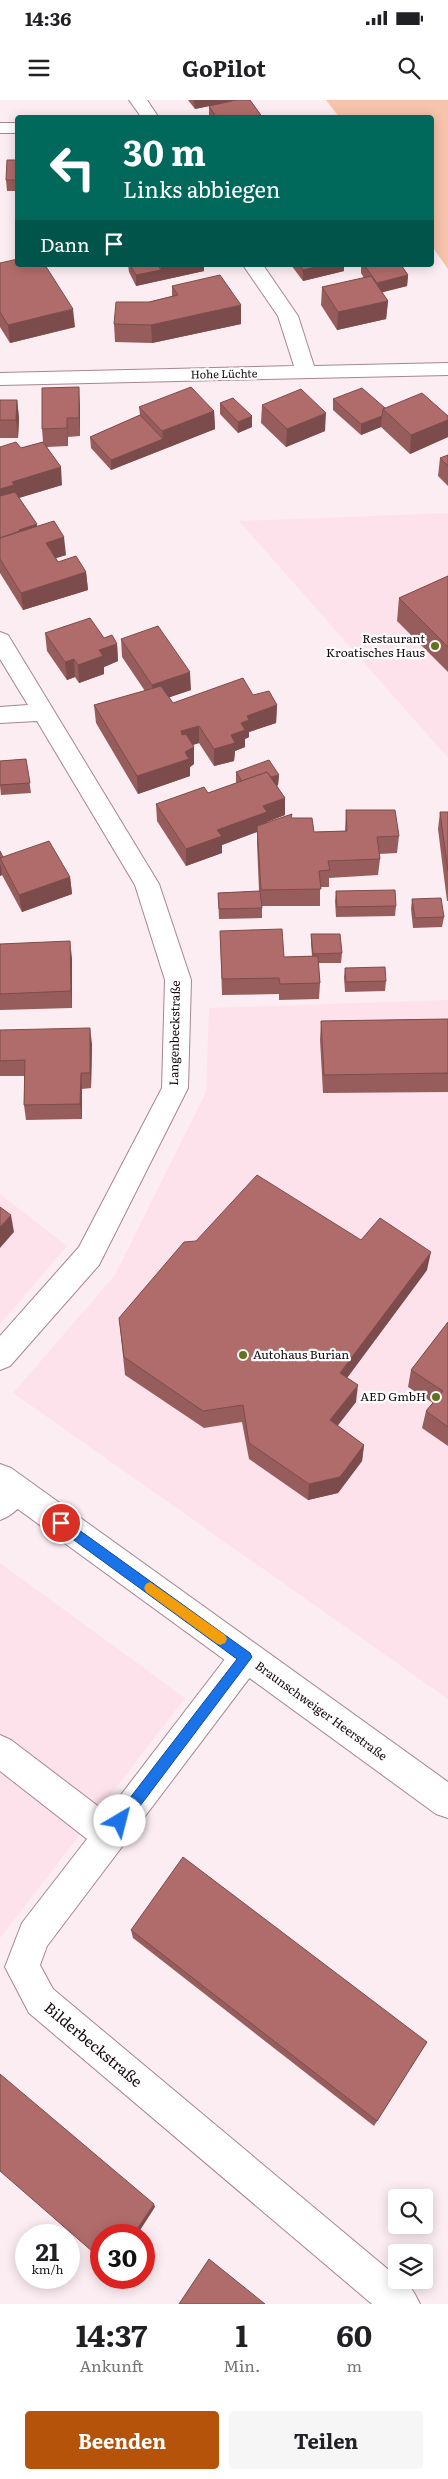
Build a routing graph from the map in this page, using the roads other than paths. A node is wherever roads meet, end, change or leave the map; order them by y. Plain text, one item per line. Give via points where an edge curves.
1 (138, 100) edge
2 (149, 115) edge
3 (0, 128) edge
4 (15, 128) edge
5 (254, 267) edge
6 (448, 369) edge
7 (306, 372) junction
8 (0, 379) edge
9 (0, 640) edge
10 (44, 712) junction
11 (0, 716) edge
12 (0, 1357) edge
13 (5, 1492) edge
14 (246, 1657) junction
15 (0, 1751) edge
16 (448, 1802) edge
17 (109, 1835) junction
18 (400, 2304) edge

1 - 2 street
3 - 4 street
5 - 7 street via 288,316
6 - 7 street, Hohe Lüchte
7 - 8 street, Hohe Lüchte
9 - 10 street, Langenbeckstraße
10 - 11 street
10 - 12 street, Langenbeckstraße via 147,884 178,980 175,1088 89,1256
13 - 14 street, Braunschweiger Heerstraße
14 - 16 street, Braunschweiger Heerstraße
14 - 17 street, Bilderbeckstraße
15 - 17 street
17 - 18 street, Bilderbeckstraße via 34,1935 22,1967 41,2001

